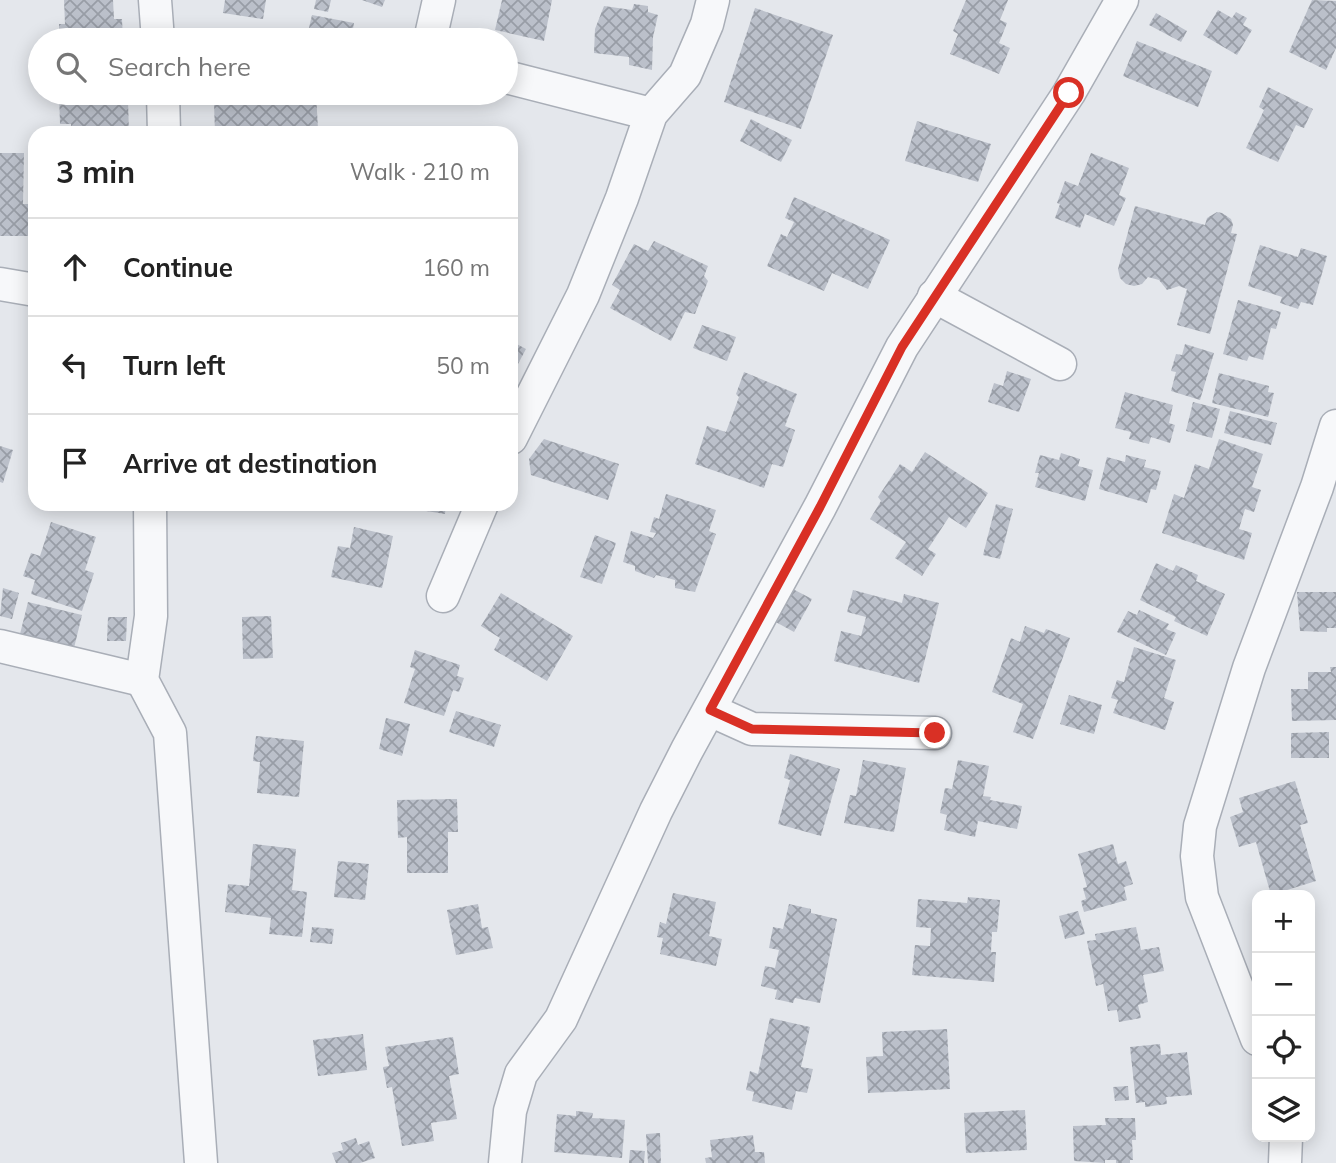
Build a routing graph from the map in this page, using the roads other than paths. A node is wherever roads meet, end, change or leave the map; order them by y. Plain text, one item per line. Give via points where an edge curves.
1 (155, 0) edge
2 (439, 0) edge
3 (713, 0) edge
4 (1122, 0) edge
5 (157, 28) edge
6 (433, 28) edge
7 (518, 80) edge
8 (163, 105) edge
9 (650, 114) junction
10 (164, 126) edge
11 (0, 284) edge
12 (28, 289) edge
13 (934, 296) junction
14 (1060, 364) dead end
15 (518, 424) edge
16 (1336, 426) edge
17 (150, 511) edge
18 (479, 511) edge
19 (443, 596) dead end
20 (0, 646) edge
21 (142, 680) junction
22 (710, 710) junction
23 (935, 733) dead end
24 (1252, 1026) edge
25 (1286, 1142) edge
26 (201, 1163) edge
27 (505, 1163) edge
28 (1285, 1163) edge

1 - 5 street
2 - 6 street
3 - 9 street via 685,75
4 - 13 street via 1069,93
7 - 9 street
8 - 10 street
9 - 15 street via 583,295
11 - 12 street
13 - 14 street
13 - 22 street via 902,347
16 - 24 street via 1248,668 1200,826 1197,856 1202,897
17 - 21 street via 151,616
18 - 19 street
20 - 21 street
21 - 26 street via 170,733
22 - 23 street via 752,729
22 - 27 street via 656,811 561,1019 521,1074 510,1111
25 - 28 street

